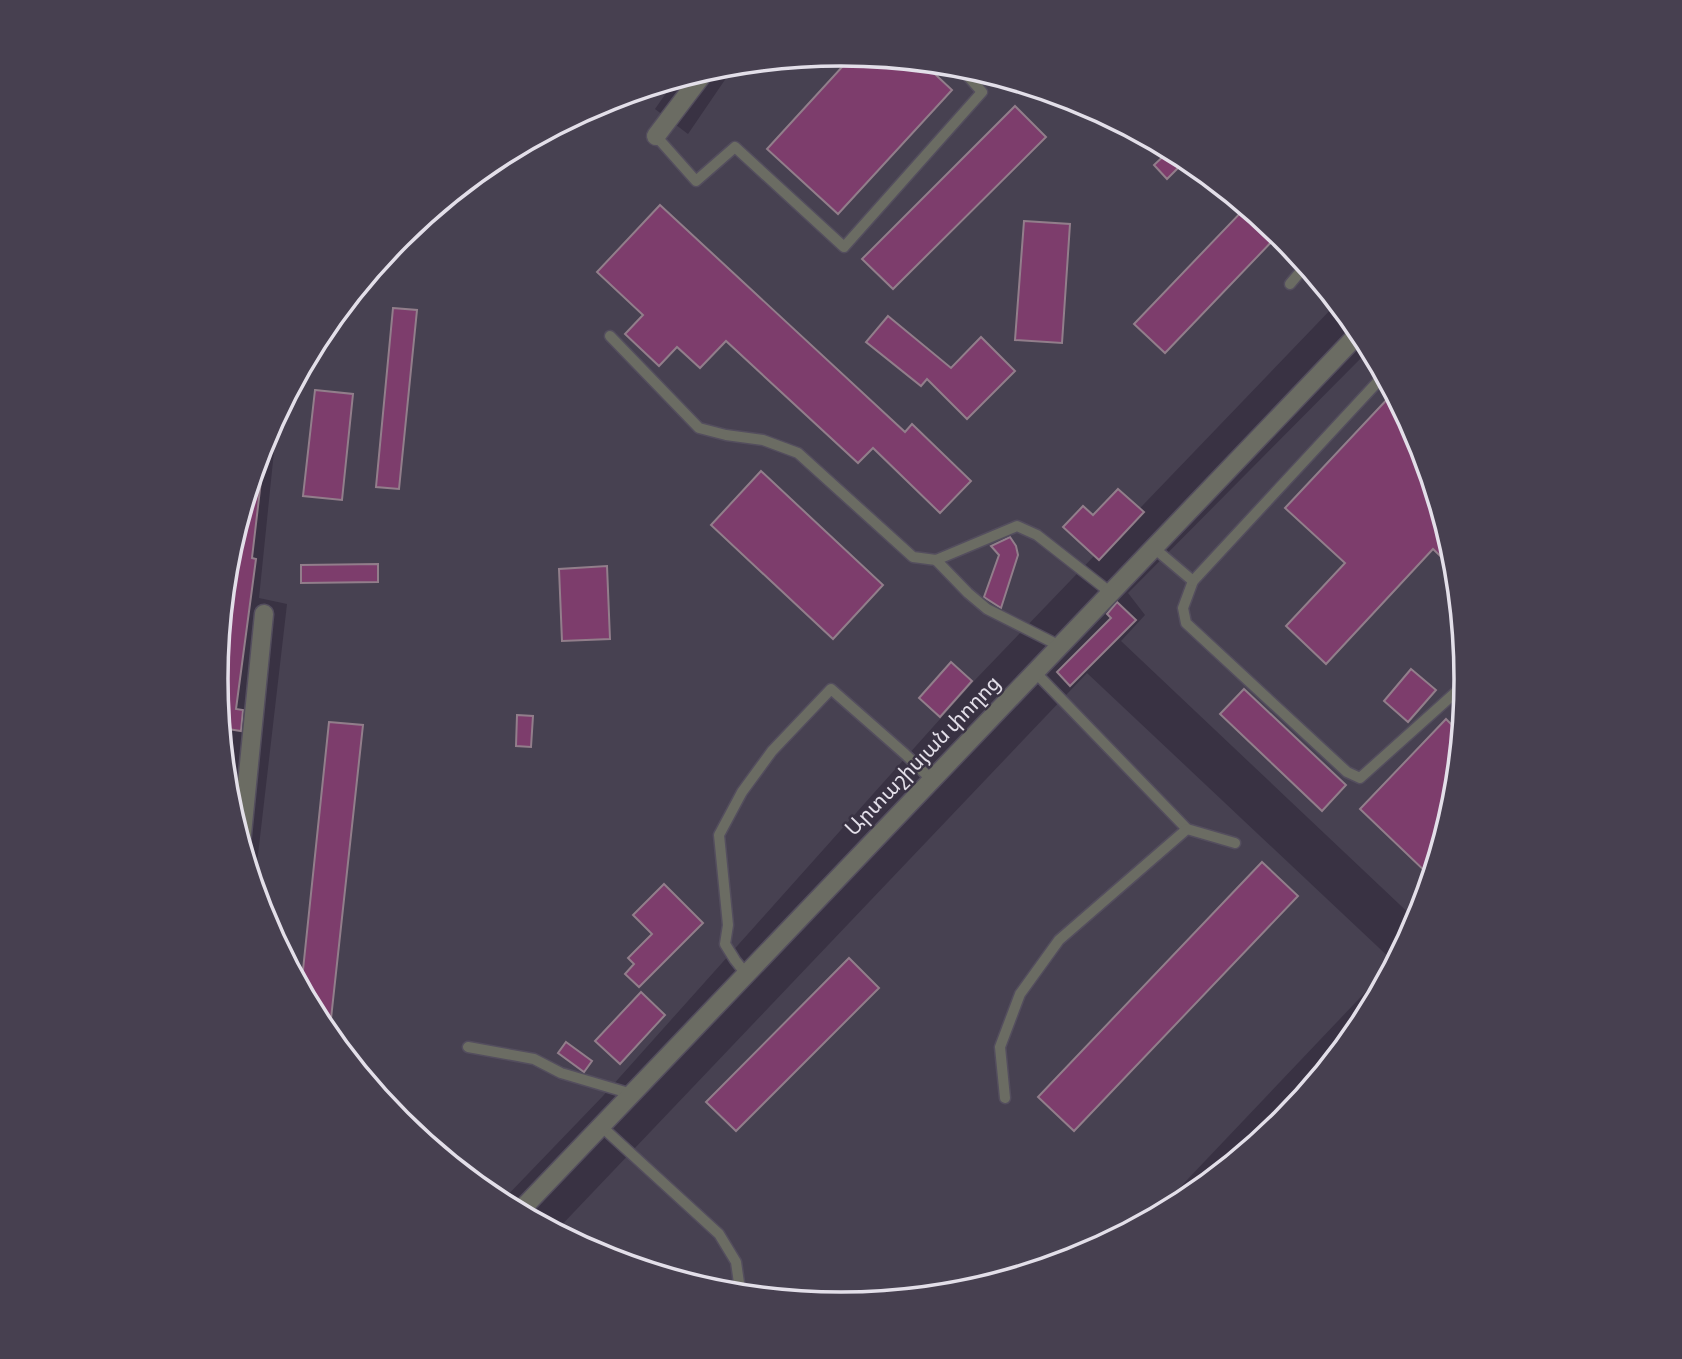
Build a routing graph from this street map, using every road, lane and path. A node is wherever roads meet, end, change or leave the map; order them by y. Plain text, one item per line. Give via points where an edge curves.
1 (971, 80) edge
2 (695, 84) edge
3 (656, 136) joint
4 (1300, 273) edge
5 (1290, 284) dead end
6 (610, 336) dead end
7 (1352, 340) edge
8 (1377, 382) edge
9 (1154, 548) junction
10 (936, 560) junction
11 (1193, 581) junction
12 (1111, 593) junction
13 (264, 614) dead end
14 (1060, 646) junction
15 (1035, 672) junction
16 (1454, 694) edge
17 (932, 780) junction
18 (244, 816) edge
19 (1187, 830) junction
20 (1235, 843) dead end
21 (746, 974) junction
22 (468, 1047) dead end
23 (632, 1094) junction
24 (1005, 1097) dead end
25 (601, 1126) junction
26 (526, 1205) edge
27 (739, 1284) edge

1 - 3 lane via 982,93 844,247 734,147 696,181
2 - 3 street
4 - 5 lane
6 - 10 lane via 699,428 763,440 798,453 913,557
7 - 9 street, Արտաշիսյան փողոց
8 - 11 lane
9 - 11 lane
9 - 12 street, Արտաշիսյան փողոց
10 - 12 lane via 1017,526 1037,535
10 - 14 lane via 988,609
11 - 16 lane via 1182,608 1186,623 1347,772 1360,778
12 - 14 street, Արտաշիսյան փողոց
13 - 18 street
14 - 15 street, Արտաշիսյան փողոց
15 - 17 street, Արտաշիսյան փողոց
15 - 19 lane
17 - 21 street, Արտաշիսյան փողոց
17 - 21 lane via 831,689 805,716 742,792 719,835 728,925 725,944
19 - 20 lane
19 - 24 lane via 1059,940 1020,993 1000,1047
21 - 23 street, Արտաշիսյան փողոց
22 - 23 lane via 534,1059 561,1073
23 - 25 street, Արտաշիսյան փողոց
25 - 26 street, Արտաշիսյան փողոց
25 - 27 lane via 719,1234 736,1262

